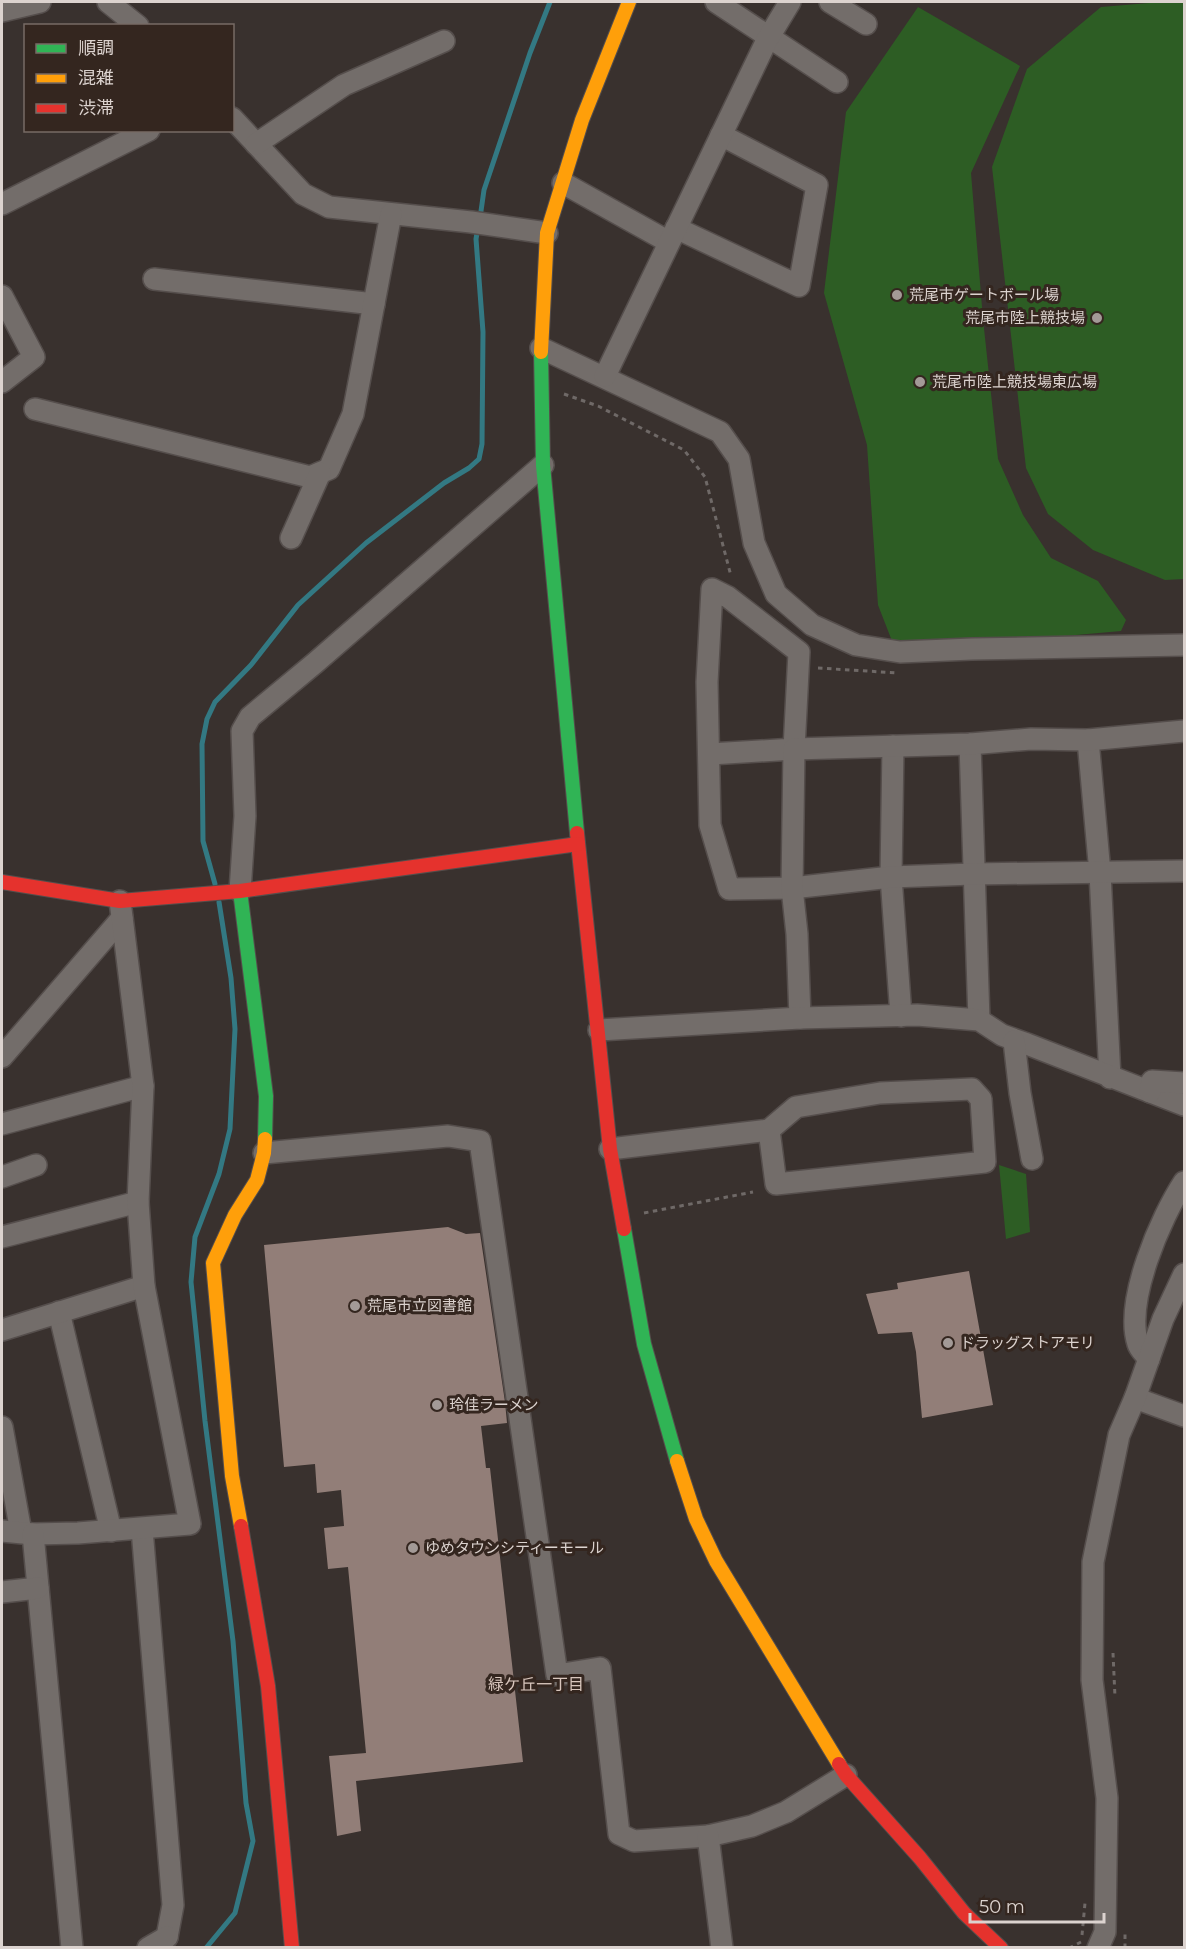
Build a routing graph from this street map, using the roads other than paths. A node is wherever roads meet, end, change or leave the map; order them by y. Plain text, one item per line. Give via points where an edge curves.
1 (40, 2) edge
2 (108, 2) edge
3 (629, 2) edge
4 (716, 2) edge
5 (790, 2) edge
6 (830, 2) edge
7 (2, 11) edge
8 (136, 24) edge
9 (866, 24) dead end
10 (769, 37) junction
11 (444, 41) dead end
12 (837, 82) dead end
13 (234, 120) edge
14 (144, 132) edge
15 (721, 135) junction
16 (256, 144) junction
17 (562, 183) junction
18 (2, 204) edge
19 (391, 214) junction
20 (548, 233) junction
21 (673, 235) junction
22 (154, 279) dead end
23 (2, 296) edge
24 (374, 304) junction
25 (542, 348) junction
26 (604, 376) junction
27 (2, 382) edge
28 (35, 409) dead end
29 (543, 465) junction
30 (320, 473) junction
31 (291, 538) dead end
32 (1185, 645) edge
33 (1185, 731) edge
34 (1089, 740) junction
35 (970, 744) junction
36 (893, 746) junction
37 (794, 749) junction
38 (710, 754) junction
39 (578, 844) junction
40 (1185, 871) edge
41 (1100, 873) junction
42 (973, 874) junction
43 (891, 878) junction
44 (2, 882) edge
45 (792, 888) junction
46 (237, 891) junction
47 (121, 910) junction
48 (901, 1016) junction
49 (800, 1018) junction
50 (978, 1020) junction
51 (599, 1030) junction
52 (1014, 1041) junction
53 (2, 1057) edge
54 (1110, 1077) junction
55 (1185, 1083) edge
56 (143, 1086) junction
57 (1150, 1092) junction
58 (1185, 1106) edge
59 (2, 1124) edge
60 (769, 1130) junction
61 (610, 1149) junction
62 (264, 1153) junction
63 (1032, 1159) dead end
64 (36, 1165) dead end
65 (2, 1177) edge
66 (1185, 1182) edge
67 (138, 1202) junction
68 (2, 1237) edge
69 (1185, 1274) edge
70 (144, 1286) junction
71 (59, 1312) junction
72 (2, 1330) edge
73 (1149, 1359) junction
74 (1135, 1398) junction
75 (1185, 1416) edge
76 (2, 1427) edge
77 (142, 1529) junction
78 (111, 1531) junction
79 (18, 1532) edge
80 (38, 1588) junction
81 (2, 1592) edge
82 (846, 1774) junction
83 (708, 1836) junction
84 (173, 1942) edge
85 (72, 1947) edge
86 (148, 1947) edge
87 (292, 1947) edge
88 (722, 1947) edge
89 (1000, 1947) edge
90 (1098, 1947) edge

1 - 7 street
2 - 8 street
3 - 17 street via 582,120
4 - 10 street
5 - 10 street
6 - 9 street
10 - 12 street
10 - 15 street
11 - 16 street via 344,85
13 - 16 street
14 - 18 street
15 - 21 street
15 - 21 street via 817,185 800,286
16 - 19 street via 303,194 328,207
17 - 20 street
17 - 21 street
19 - 20 street
19 - 24 street
20 - 25 street
21 - 26 street
22 - 24 street
23 - 27 street via 34,357
24 - 30 street via 353,414 329,470
25 - 26 street
25 - 29 street
26 - 32 street via 720,432 739,459 754,543 776,594 812,625 856,645 900,652
28 - 30 street via 310,477
29 - 39 street
29 - 46 street via 250,717 242,731 245,816
30 - 31 street
33 - 34 street
34 - 35 street
34 - 41 street
35 - 36 street
35 - 42 street
36 - 37 street
36 - 43 street
37 - 38 street
37 - 38 street via 799,652 712,589 707,682
37 - 45 street
38 - 45 street via 710,825 729,889
39 - 46 street
39 - 51 street
40 - 41 street
41 - 42 street
41 - 54 street
42 - 43 street
42 - 50 street
43 - 45 street
43 - 48 street
44 - 47 street
45 - 49 street
46 - 47 street via 166,897
46 - 62 street via 266,1096
47 - 53 street
47 - 56 street
48 - 49 street
48 - 50 street
49 - 51 street
50 - 52 street
51 - 61 street
52 - 54 street
52 - 63 street
54 - 57 street
55 - 57 street via 1152,1081
56 - 59 street
56 - 67 street
57 - 58 street
60 - 60 street via 796,1107 880,1093 972,1089 981,1099 986,1162 776,1184
60 - 61 street
61 - 82 street via 644,1344 696,1519 755,1628
62 - 83 street via 448,1136 480,1141 557,1675 600,1668 619,1834 634,1841
62 - 87 street via 257,1180 235,1215 213,1263 232,1476 268,1686
64 - 65 street
66 - 73 street via 1158,1229 1140,1288 1135,1315 1138,1345
67 - 68 street
67 - 70 street
69 - 73 street
70 - 71 street
70 - 77 street via 190,1524
71 - 72 street
71 - 78 street
73 - 74 street
74 - 75 street
74 - 90 street via 1119,1435 1093,1562 1092,1680 1107,1798 1105,1932
76 - 79 street
77 - 78 street
77 - 84 street
78 - 79 street
79 - 80 street
80 - 81 street
80 - 85 street
82 - 83 street via 786,1812 752,1826
82 - 89 street via 964,1913
83 - 88 street
84 - 86 street

